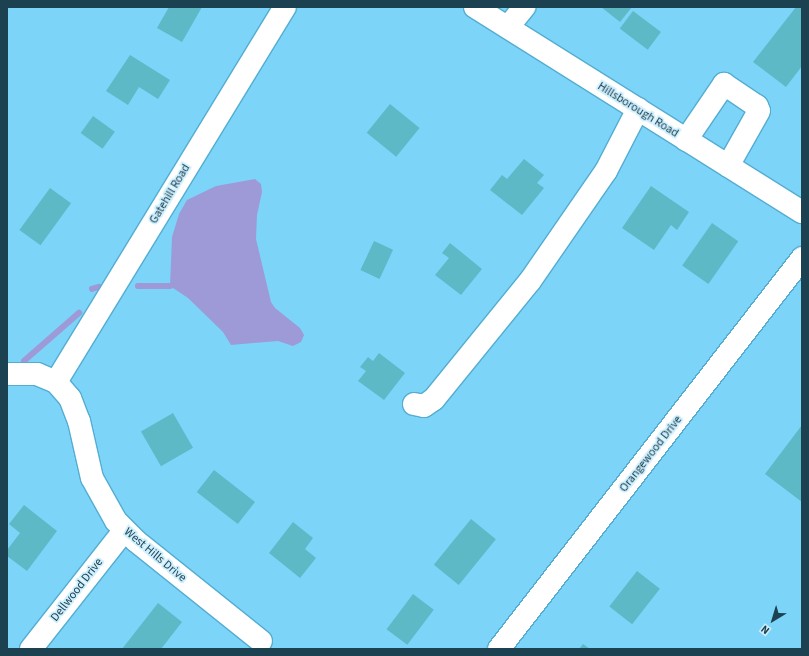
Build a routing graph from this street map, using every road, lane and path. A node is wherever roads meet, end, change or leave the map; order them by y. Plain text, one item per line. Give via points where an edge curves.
1 (285, 7) edge
2 (475, 7) edge
3 (524, 7) edge
4 (508, 28) junction
5 (638, 110) junction
6 (686, 140) junction
7 (728, 166) junction
8 (802, 212) edge
9 (802, 258) edge
10 (7, 374) edge
11 (56, 382) junction
12 (414, 404) dead end
13 (124, 531) junction
14 (261, 641) dead end
15 (31, 649) edge
16 (499, 649) edge

1 - 11 street, Gatehill Road
2 - 4 street, Hillsborough Road
3 - 4 street
4 - 5 street, Hillsborough Road
5 - 6 street, Hillsborough Road
5 - 12 street via 606,171 530,281 434,399 424,406
6 - 7 street, Hillsborough Road
6 - 7 street via 724,84 757,106 759,111
7 - 8 street, Hillsborough Road
9 - 16 street, Orangewood Drive
10 - 11 street, West Hills Drive via 37,374
11 - 13 street, West Hills Drive via 70,398 79,421 92,478
13 - 14 street, West Hills Drive
13 - 15 street, Dellwood Drive

